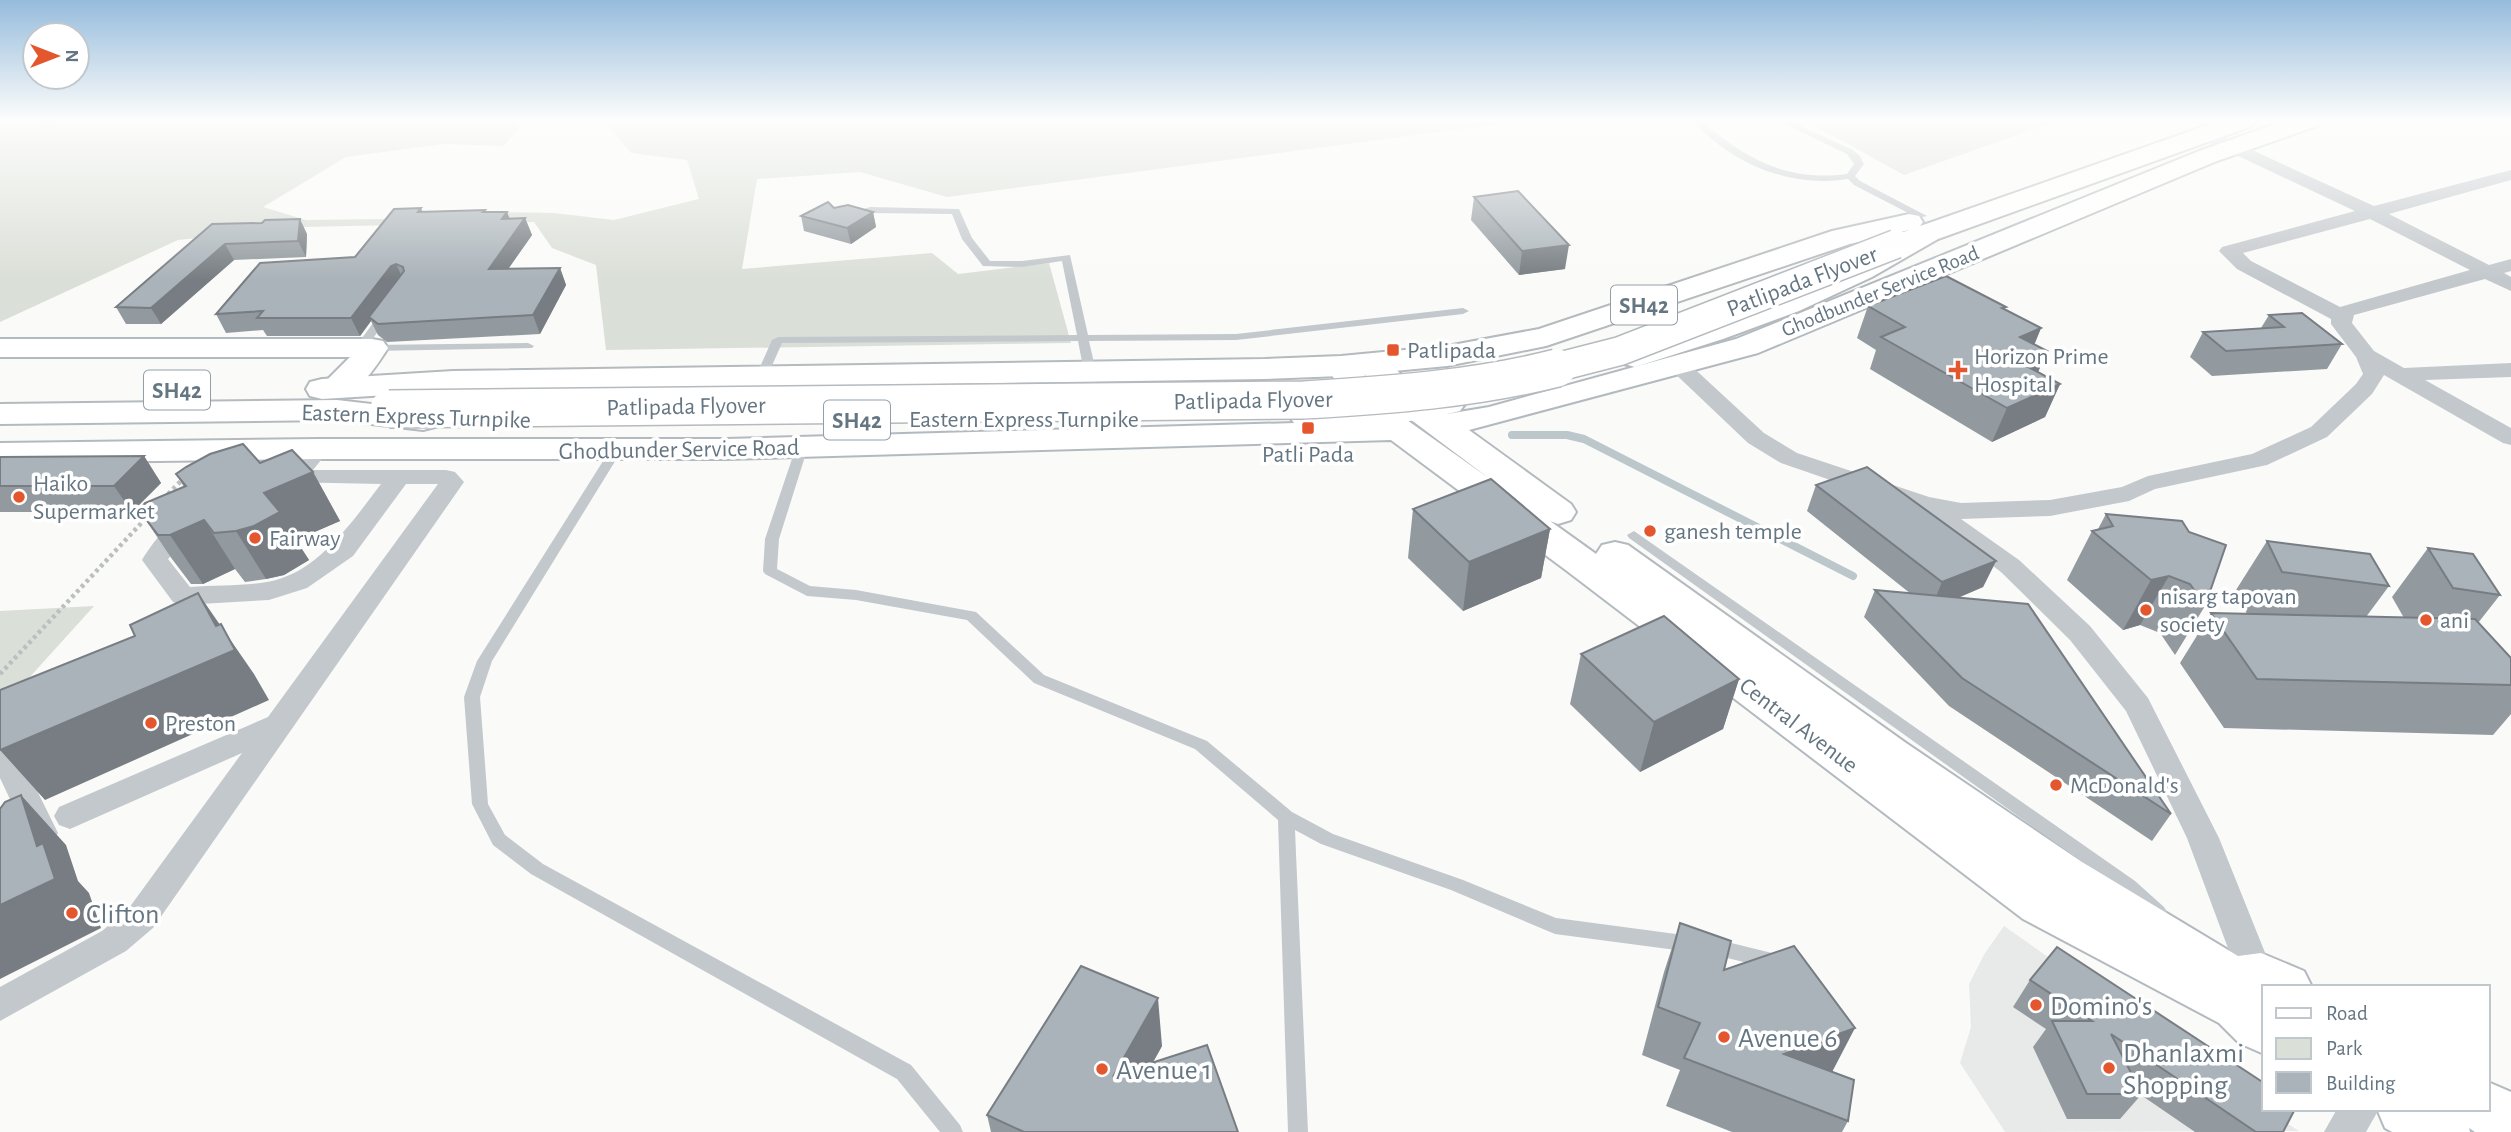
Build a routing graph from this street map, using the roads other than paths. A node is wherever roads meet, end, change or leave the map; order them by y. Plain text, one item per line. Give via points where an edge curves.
1 (1777, 174) edge
2 (2066, 174) edge
3 (2146, 174) edge
4 (2306, 174) edge
5 (2511, 175) edge
6 (1850, 176) joint
7 (2371, 212) junction
8 (839, 218) edge
9 (1907, 230) junction
10 (2511, 265) edge
11 (2488, 270) junction
12 (2511, 285) edge
13 (390, 308) edge
14 (1464, 311) dead end
15 (2342, 316) junction
16 (1083, 339) junction
17 (528, 346) dead end
18 (0, 348) edge
19 (367, 348) junction
20 (2366, 356) junction
21 (1357, 365) junction
22 (1678, 366) junction
23 (2511, 370) edge
24 (1090, 372) junction
25 (2399, 374) junction
26 (762, 376) junction
27 (0, 388) edge
28 (342, 396) junction
29 (0, 414) edge
30 (1409, 420) junction
31 (2511, 438) edge
32 (802, 447) junction
33 (318, 449) junction
34 (616, 450) junction
35 (0, 453) edge
36 (399, 477) junction
37 (1924, 504) junction
38 (205, 509) edge
39 (1634, 535) dead end
40 (39, 720) edge
41 (279, 725) junction
42 (70, 816) dead end
43 (1286, 817) junction
44 (0, 865) edge
45 (1793, 967) edge
46 (2256, 996) edge
47 (0, 1005) edge
48 (2490, 1110) edge
49 (2359, 1111) edge
50 (2408, 1111) edge
51 (2511, 1122) edge
52 (953, 1132) edge
53 (1298, 1132) edge
54 (2343, 1132) edge
55 (2442, 1132) edge

1 - 6 lane via 1805,180
2 - 9 main road, SH42
3 - 22 main road, Ghodbunder Service Road via 1746,346
4 - 7 street
5 - 7 street
6 - 9 lane
7 - 11 street
7 - 15 street via 2229,251 2244,265
8 - 16 lane via 870,210 956,211 967,239 987,264 1066,257
9 - 21 main road, Eastern Express Turnpike / SH42 via 1842,237 1546,337 1447,356
9 - 28 main road, Patlipada Flyover, bridge via 1620,351 1476,384 1391,395 1304,400
9 - 30 main road, Eastern Express Turnpike / SH42 via 1891,257 1754,318 1559,380
10 - 11 street
11 - 12 street
11 - 15 street
13 - 19 lane
14 - 16 lane via 1236,337
15 - 20 street via 2341,324
16 - 24 lane
16 - 26 lane via 778,340
17 - 19 lane
18 - 19 main road
19 - 28 main road
20 - 25 street
20 - 37 street via 2374,374 2364,389 2319,432 2259,460 2050,508 1961,511
21 - 24 main road, Eastern Express Turnpike / SH42
21 - 30 main road, Central Avenue
22 - 30 main road, Ghodbunder Service Road via 1492,416
22 - 37 street via 1756,438 1790,458
23 - 25 street
24 - 26 main road, Eastern Express Turnpike / SH42
25 - 31 street
26 - 28 main road, Eastern Express Turnpike / SH42 via 453,380
27 - 28 main road, Eastern Express Turnpike / SH42
28 - 29 main road, Eastern Express Turnpike / SH42
28 - 30 main road, Eastern Express Turnpike / SH42 via 429,421
30 - 32 main road, Ghodbunder Service Road
30 - 46 main road, Central Avenue via 1581,562 2040,904
32 - 34 main road, Ghodbunder Service Road
32 - 43 lane via 772,539 770,571 807,591 856,595 971,617 1039,679 1201,745
33 - 34 main road, Ghodbunder Service Road
33 - 35 main road, Ghodbunder Service Road
33 - 36 street via 282,480
34 - 52 lane via 485,661 472,697 480,804 499,840 537,869 904,1072
36 - 38 street via 344,550 298,582 269,591 183,596 155,560
36 - 41 street via 446,477 452,482
37 - 46 street via 2010,566 2080,633 2138,706 2203,838
39 - 46 lane via 2129,886
40 - 44 street via 15,731 1,748 42,833 34,848
41 - 42 street
41 - 47 street via 141,918 114,941
43 - 45 lane via 1327,839 1555,926 1723,948
43 - 53 lane
48 - 51 main road
49 - 54 street
50 - 55 main road

